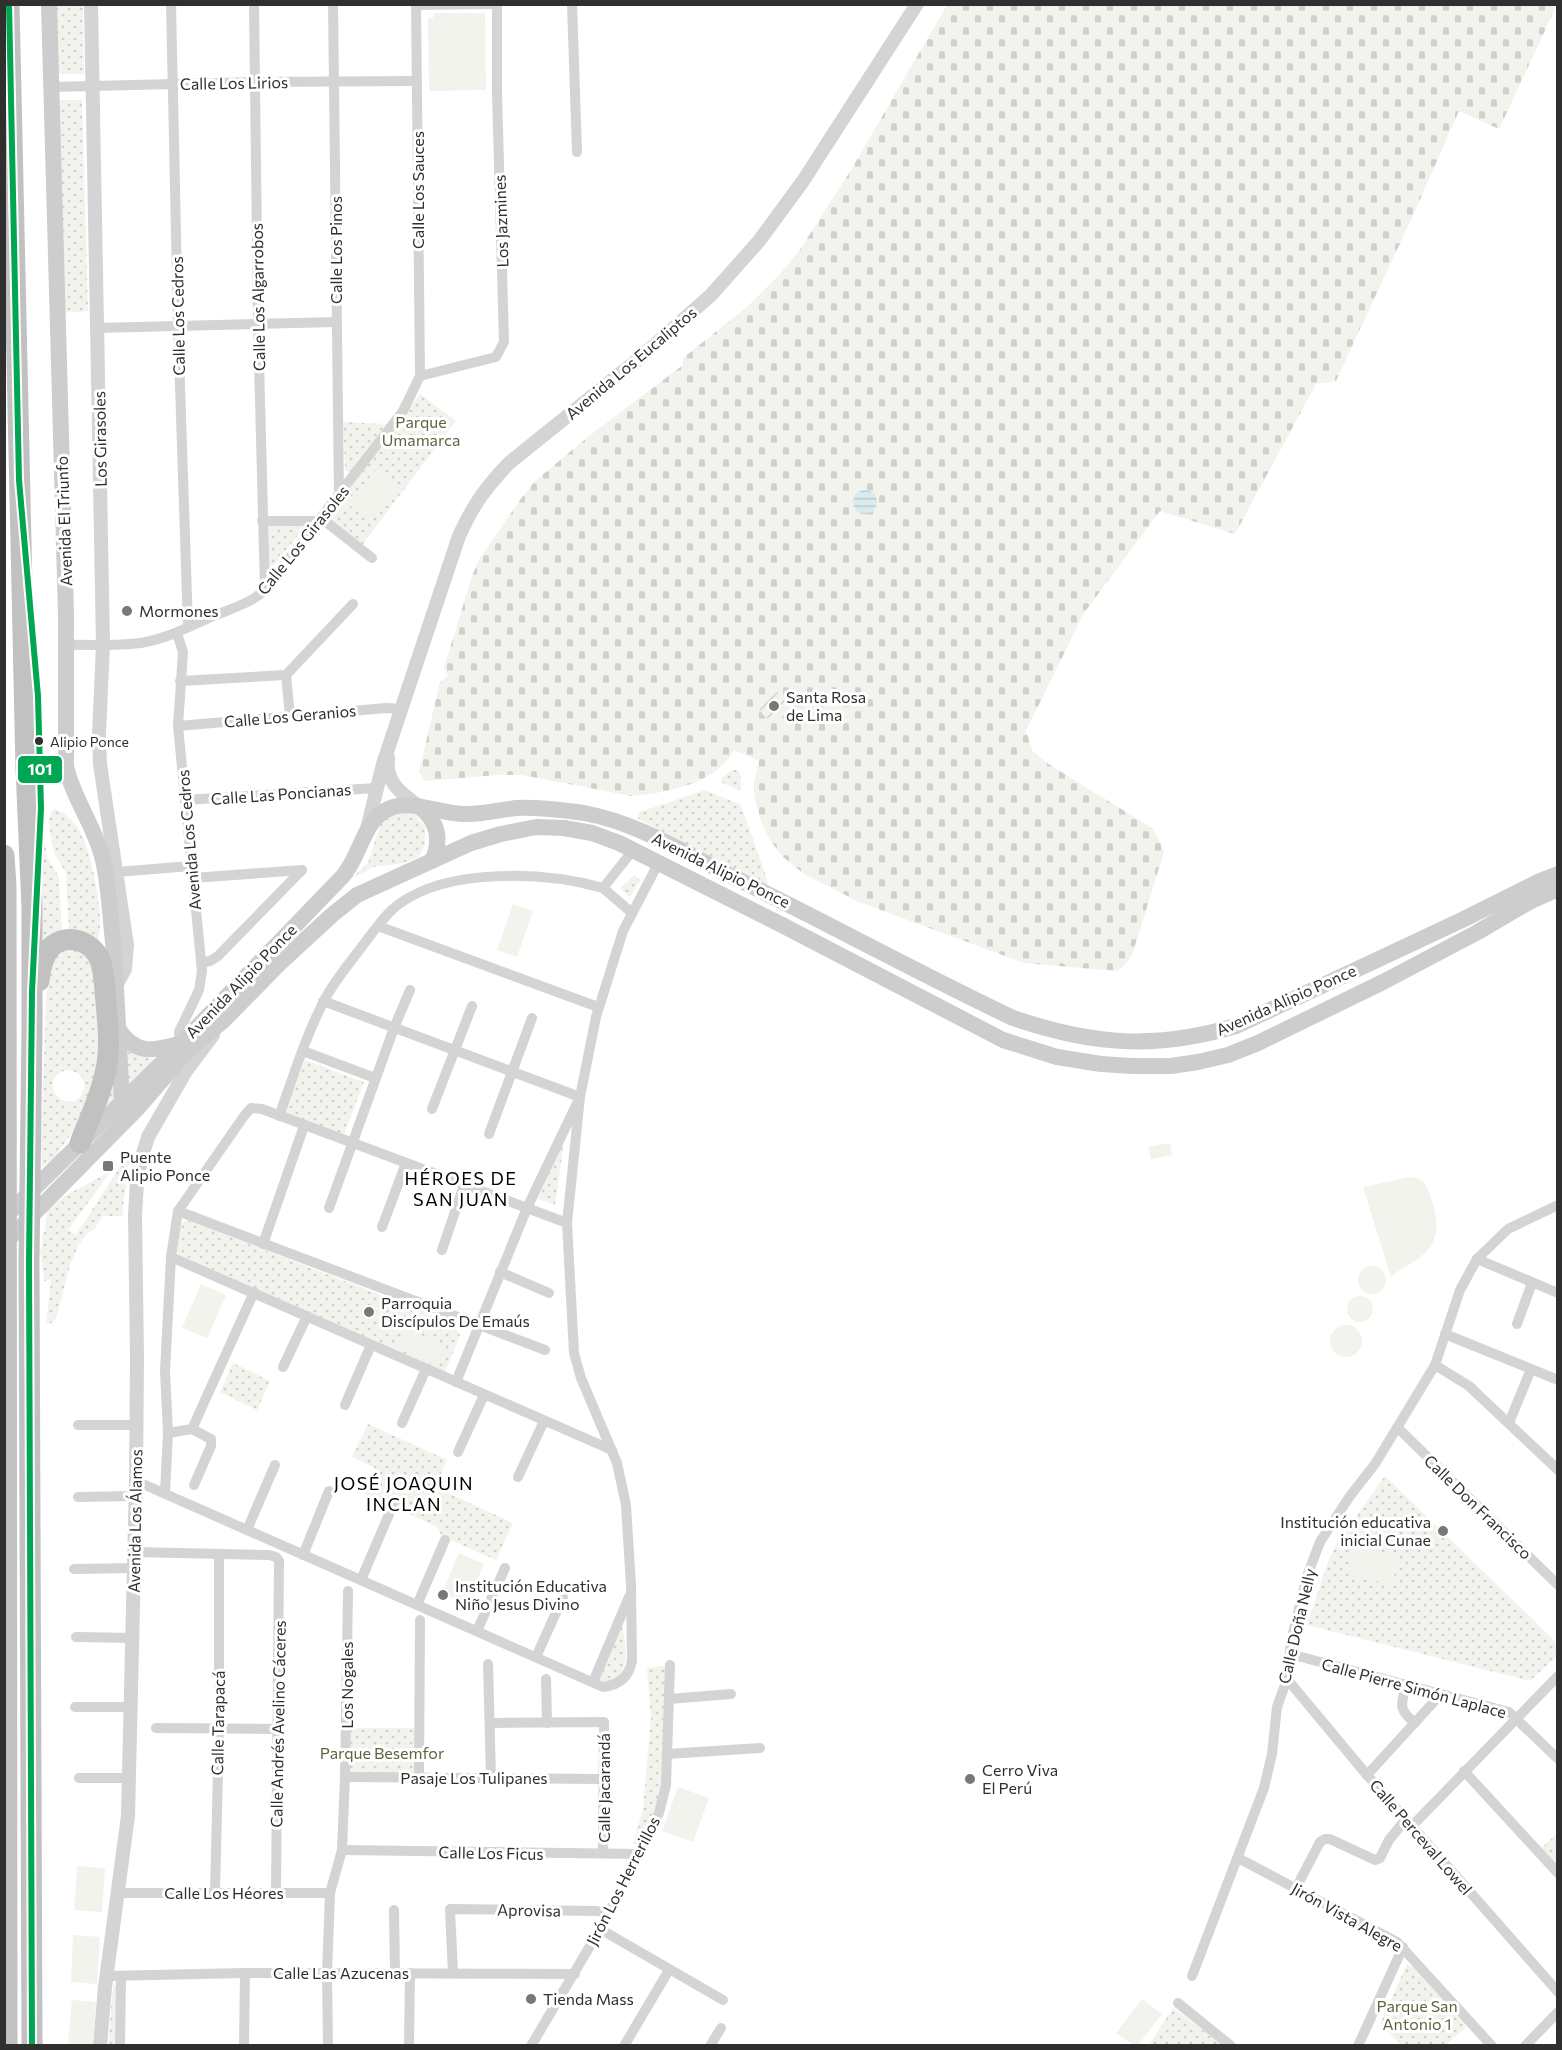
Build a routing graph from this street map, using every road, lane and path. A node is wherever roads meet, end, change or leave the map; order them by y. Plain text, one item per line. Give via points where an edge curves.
1 (9, 4) edge
2 (49, 4) edge
3 (91, 4) edge
4 (171, 4) edge
5 (254, 4) edge
6 (333, 4) edge
7 (496, 4) edge
8 (572, 4) edge
9 (416, 5) edge
10 (915, 6) edge
11 (334, 81) junction
12 (417, 81) junction
13 (256, 82) junction
14 (173, 84) junction
15 (92, 86) junction
16 (51, 87) junction
17 (577, 152) dead end
18 (336, 322) junction
19 (258, 324) junction
20 (178, 325) junction
21 (98, 328) junction
22 (420, 376) junction
23 (339, 496) junction
24 (320, 520) junction
25 (262, 521) junction
26 (372, 558) dead end
27 (265, 590) junction
28 (353, 604) dead end
29 (188, 627) junction
30 (177, 633) junction
31 (103, 644) junction
32 (66, 645) junction
33 (286, 675) junction
34 (180, 681) junction
35 (402, 709) junction
36 (290, 716) junction
37 (178, 726) junction
38 (392, 741) junction
39 (376, 788) junction
40 (185, 800) junction
41 (420, 807) junction
42 (365, 837) junction
43 (634, 849) junction
44 (4, 855) edge
45 (432, 861) junction
46 (659, 862) junction
47 (191, 866) junction
48 (117, 872) junction
49 (1557, 874) edge
50 (193, 878) junction
51 (603, 888) junction
52 (1557, 889) edge
53 (631, 912) junction
54 (378, 926) junction
55 (201, 963) junction
56 (116, 986) junction
57 (411, 990) dead end
58 (323, 1001) junction
59 (472, 1006) dead end
60 (598, 1007) junction
61 (532, 1018) dead end
62 (1013, 1018) junction
63 (224, 1020) junction
64 (32, 1028) junction
65 (394, 1028) junction
66 (118, 1030) junction
67 (1002, 1040) junction
68 (180, 1044) junction
69 (454, 1050) junction
70 (303, 1051) junction
71 (512, 1073) junction
72 (375, 1078) junction
73 (580, 1097) junction
74 (122, 1103) junction
75 (432, 1109) dead end
76 (279, 1116) junction
77 (304, 1126) junction
78 (489, 1134) dead end
79 (80, 1143) junction
80 (351, 1143) junction
81 (406, 1163) junction
82 (464, 1185) junction
83 (1557, 1205) edge
84 (329, 1208) dead end
85 (527, 1208) junction
86 (178, 1211) junction
87 (4, 1218) edge
88 (567, 1223) junction
89 (382, 1227) dead end
90 (4, 1244) edge
91 (263, 1244) junction
92 (442, 1250) dead end
93 (171, 1257) junction
94 (1477, 1258) junction
95 (6, 1268) edge
96 (500, 1272) junction
97 (1532, 1283) junction
98 (254, 1292) junction
99 (549, 1293) dead end
100 (1557, 1293) edge
101 (307, 1316) junction
102 (1517, 1324) dead end
103 (478, 1325) junction
104 (1445, 1334) junction
105 (6, 1336) edge
106 (372, 1345) junction
107 (545, 1350) dead end
108 (1435, 1365) junction
109 (283, 1367) dead end
110 (426, 1369) junction
111 (1531, 1369) junction
112 (1557, 1380) edge
113 (456, 1382) junction
114 (484, 1395) junction
115 (345, 1405) dead end
116 (544, 1421) junction
117 (402, 1423) dead end
118 (1509, 1423) junction
119 (78, 1425) dead end
120 (137, 1425) junction
121 (1398, 1428) junction
122 (192, 1429) junction
123 (168, 1433) junction
124 (612, 1450) junction
125 (458, 1452) dead end
126 (275, 1466) dead end
127 (1557, 1469) edge
128 (518, 1477) dead end
129 (136, 1480) junction
130 (194, 1485) dead end
131 (329, 1491) dead end
132 (165, 1493) junction
133 (135, 1496) junction
134 (78, 1497) dead end
135 (393, 1506) dead end
136 (247, 1530) junction
137 (445, 1540) dead end
138 (5, 1547) edge
139 (134, 1552) junction
140 (219, 1554) junction
141 (303, 1555) junction
142 (134, 1568) junction
143 (505, 1568) dead end
144 (74, 1569) dead end
145 (361, 1580) junction
146 (1557, 1585) edge
147 (348, 1592) dead end
148 (631, 1593) junction
149 (563, 1597) dead end
150 (417, 1605) junction
151 (420, 1620) dead end
152 (477, 1631) junction
153 (76, 1637) dead end
154 (132, 1638) junction
155 (1290, 1654) junction
156 (536, 1657) junction
157 (488, 1664) dead end
158 (670, 1665) dead end
159 (1557, 1676) edge
160 (546, 1679) dead end
161 (1287, 1679) junction
162 (592, 1682) junction
163 (1406, 1685) junction
164 (1441, 1694) junction
165 (731, 1695) dead end
166 (669, 1699) junction
167 (75, 1707) dead end
168 (130, 1707) junction
169 (1516, 1717) junction
170 (490, 1723) junction
171 (547, 1723) junction
172 (1415, 1723) junction
173 (156, 1728) dead end
174 (219, 1729) junction
175 (278, 1729) junction
176 (760, 1748) dead end
177 (667, 1754) junction
178 (1557, 1759) edge
179 (1464, 1771) junction
180 (1367, 1775) junction
181 (345, 1777) junction
182 (419, 1777) junction
183 (79, 1778) dead end
184 (129, 1778) junction
185 (490, 1778) junction
186 (603, 1779) junction
187 (1409, 1823) junction
188 (342, 1850) junction
189 (603, 1854) junction
190 (640, 1854) junction
191 (1238, 1858) junction
192 (1557, 1873) edge
193 (1296, 1888) junction
194 (215, 1892) junction
195 (276, 1892) junction
196 (118, 1893) junction
197 (330, 1893) junction
198 (394, 1910) dead end
199 (608, 1914) junction
200 (600, 1929) junction
201 (1403, 1947) junction
202 (669, 1970) junction
203 (245, 1972) junction
204 (327, 1973) junction
205 (395, 1973) junction
206 (410, 1973) junction
207 (453, 1973) junction
208 (575, 1974) junction
209 (114, 1976) junction
210 (1192, 1976) dead end
211 (1557, 1992) edge
212 (723, 2001) dead end
213 (1179, 2003) dead end
214 (1557, 2012) edge
215 (721, 2028) dead end
216 (7, 2046) edge
217 (32, 2046) edge
218 (100, 2046) edge
219 (120, 2046) edge
220 (244, 2046) edge
221 (328, 2046) edge
222 (409, 2046) edge
223 (531, 2046) edge
224 (624, 2046) edge
225 (710, 2046) edge
226 (1231, 2046) edge
227 (1358, 2046) edge
228 (1492, 2046) edge
229 (1525, 2046) edge

1 - 64 highway
2 - 16 main road, Avenida El Triunfo
3 - 15 street, Los Girasoles
4 - 14 street, Calle Los Cedros
5 - 13 street, Calle Los Algarrobos
6 - 11 street, Calle Los Pinos
7 - 9 street
7 - 22 street, Los Jazmines via 504,342 496,357
8 - 17 street
9 - 12 street, Calle Los Sauces
10 - 35 street, Avenida Los Eucaliptos via 803,181 759,241 711,295 509,463 484,491 459,536
11 - 12 street, Calle Los Lirios
11 - 13 street, Calle Los Lirios
11 - 18 street, Calle Los Pinos
12 - 22 street, Calle Los Sauces
13 - 14 street, Calle Los Lirios
13 - 19 street, Calle Los Algarrobos
14 - 15 street, Calle Los Lirios
14 - 20 street, Calle Los Cedros
15 - 16 street, Calle Los Lirios
15 - 21 street, Los Girasoles
16 - 32 main road, Avenida El Triunfo
18 - 19 street
18 - 23 street, Calle Los Pinos
19 - 20 street
19 - 25 street, Calle Los Algarrobos
20 - 21 street
20 - 29 street, Calle Los Cedros
21 - 31 street, Los Girasoles
22 - 23 street, Calle Los Girasoles via 403,411
23 - 24 street, Calle Los Girasoles
24 - 25 street
24 - 26 street
24 - 27 street, Calle Los Girasoles
25 - 27 street, Calle Los Algarrobos
27 - 29 street, Calle Los Girasoles via 255,600
28 - 33 street
29 - 30 street, Calle Los Girasoles
30 - 31 street, Calle Los Girasoles via 145,642
30 - 34 street, Avenida Los Cedros via 183,652
31 - 32 street, Calle Los Girasoles
31 - 48 street, Los Girasoles via 100,764
32 - 56 main road, Avenida El Triunfo via 66,766 102,858
33 - 34 street
33 - 36 street
34 - 37 street, Avenida Los Cedros
35 - 36 street, Calle Los Geranios
35 - 38 street, Avenida Los Eucaliptos
36 - 37 street, Calle Los Geranios
37 - 40 street, Avenida Los Cedros
38 - 39 street, Avenida Los Eucaliptos
38 - 41 street, Avenida Los Eucaliptos via 389,776 402,794
39 - 40 street, Calle Las Poncianas
39 - 42 street, Avenida Los Eucaliptos
40 - 47 street, Avenida Los Cedros
41 - 42 main road, Avenida Alipio Ponce via 404,804 383,811
41 - 45 main road via 434,822 437,832
41 - 62 main road, Avenida Alipio Ponce via 465,814 549,809 627,825
42 - 68 main road, Avenida Alipio Ponce via 349,869
43 - 45 main road, Avenida Alipio Ponce via 592,833 536,827 471,843
43 - 46 main road, Avenida Alipio Ponce
43 - 51 street
44 - 95 highway
45 - 63 main road, Avenida Alipio Ponce via 357,895 281,962
46 - 53 street
46 - 67 main road, Avenida Alipio Ponce
47 - 48 street
47 - 50 street, Avenida Los Cedros
48 - 56 street via 128,945
49 - 62 main road, Avenida Alipio Ponce via 1246,1022 1206,1035 1170,1041 1088,1039
50 - 55 street, Avenida Los Cedros
50 - 55 street via 302,870 218,956
51 - 53 street
51 - 54 street via 579,881 483,877 429,889 406,899
52 - 67 main road, Avenida Alipio Ponce via 1335,1006 1258,1043 1218,1057 1171,1066 1101,1064 1057,1057
53 - 60 street
54 - 58 street
54 - 60 street
55 - 68 street, Avenida Los Cedros via 199,990 179,1032
56 - 66 main road, Avenida El Triunfo
57 - 65 street
58 - 65 street
58 - 70 street
59 - 69 street
60 - 73 street
61 - 71 street
62 - 67 main road
63 - 90 main road, Avenida Alipio Ponce via 188,1050 137,1109
63 - 120 street, Avenida Los Álamos via 186,1071 148,1137 141,1160 135,1216
64 - 79 highway via 44,958 61,941 86,943 94,950 103,974 108,1055 99,1096
64 - 217 highway
65 - 69 street
65 - 72 street
66 - 68 main road via 131,1044 147,1050
66 - 74 main road, Avenida El Triunfo
68 - 74 main road, Avenida Alipio Ponce
69 - 71 street
69 - 75 street
70 - 72 street
70 - 76 street
71 - 73 street
71 - 78 street
72 - 80 street
73 - 85 street
73 - 88 street
74 - 79 main road, Avenida Alipio Ponce
76 - 77 street
76 - 86 street via 251,1108
77 - 80 street
77 - 91 street
79 - 87 main road, Avenida Alipio Ponce
80 - 81 street
80 - 84 street
81 - 82 street
81 - 89 street
82 - 85 street
82 - 92 street
83 - 94 street, Calle Doña Nelly via 1508,1229
85 - 88 street
85 - 96 street
86 - 91 street
86 - 93 street
88 - 124 street via 574,1353
91 - 103 street
93 - 98 street
93 - 123 street via 165,1371
94 - 97 street
94 - 104 street, Calle Doña Nelly via 1460,1290
95 - 105 highway
96 - 99 street
96 - 103 street
97 - 100 street
97 - 102 street
98 - 101 street
98 - 122 street
101 - 106 street
101 - 109 street
103 - 107 street
103 - 113 street
104 - 108 street, Calle Doña Nelly
104 - 111 street
105 - 138 highway
106 - 110 street
106 - 115 street
108 - 118 street via 1470,1386
108 - 121 street, Calle Doña Nelly
110 - 113 street
110 - 117 street
111 - 112 street
111 - 118 street
113 - 114 street
114 - 116 street
114 - 125 street
116 - 124 street
116 - 128 street
118 - 127 street
119 - 120 street
120 - 129 street, Avenida Los Álamos
121 - 146 street, Calle Don Francisco
121 - 155 street, Calle Doña Nelly via 1320,1542 1307,1576
122 - 123 street
122 - 130 street via 209,1437 212,1443
123 - 132 street
124 - 148 street via 626,1505
126 - 136 street
129 - 132 street
129 - 133 street, Avenida Los Álamos
131 - 141 street
132 - 136 street
133 - 134 street
133 - 139 street, Avenida Los Álamos
135 - 145 street
136 - 141 street
137 - 150 street
138 - 216 highway
139 - 140 street
139 - 142 street, Avenida Los Álamos
140 - 174 street, Calle Tarapacá
140 - 175 street, Calle Andrés Avelino Cáceres via 269,1555 279,1561
141 - 145 street
142 - 144 street
142 - 154 street, Avenida Los Álamos
143 - 152 street
145 - 150 street
147 - 181 street, Los Nogales
148 - 162 street
148 - 162 street via 630,1670 615,1685 603,1687
149 - 156 street
150 - 152 street
151 - 182 street
152 - 156 street
153 - 154 street
154 - 168 street, Avenida Los Álamos
155 - 161 street, Calle Doña Nelly
155 - 163 street, Calle Pierre Simón Laplace
156 - 162 street
157 - 170 street
158 - 166 street, Jirón Los Herrerillos
159 - 169 street
160 - 171 street
161 - 180 street, Calle Perceval Lowel
161 - 191 street, Calle Doña Nelly via 1277,1707 1264,1788
163 - 164 street, Calle Pierre Simón Laplace
163 - 172 street via 1401,1704
164 - 169 street, Calle Pierre Simón Laplace
164 - 172 street
165 - 166 street
166 - 177 street, Jirón Los Herrerillos
167 - 168 street
168 - 184 street, Avenida Los Álamos
169 - 178 street, Calle Pierre Simón Laplace
169 - 179 street
170 - 171 street
170 - 185 street
171 - 186 street, Calle Jacarandá via 604,1722
172 - 180 street
173 - 174 street
174 - 175 street
174 - 194 street, Calle Tarapacá
175 - 195 street, Calle Andrés Avelino Cáceres
176 - 177 street
177 - 190 street, Jirón Los Herrerillos via 666,1785
179 - 187 street
179 - 192 street
180 - 187 street, Calle Perceval Lowel
181 - 182 street, Pasaje Los Tulipanes
181 - 188 street, Los Nogales
182 - 185 street, Pasaje Los Tulipanes
183 - 184 street
184 - 196 street, Avenida Los Álamos
185 - 186 street, Pasaje Los Tulipanes
186 - 189 street, Calle Jacarandá
187 - 193 street via 1389,1840 1375,1860 1324,1839
187 - 211 street, Calle Perceval Lowel
188 - 189 street, Calle Los Ficus
188 - 197 street, Los Nogales
189 - 190 street, Calle Los Ficus
190 - 199 street, Jirón Los Herrerillos
191 - 193 street, Jirón Vista Alegre
191 - 210 street, Calle Doña Nelly
193 - 201 street, Jirón Vista Alegre
194 - 195 street, Calle Los Héores
194 - 196 street, Calle Los Héores
195 - 197 street, Calle Los Héores
196 - 209 street, Avenida Los Álamos
197 - 204 street, Los Nogales
198 - 205 street
199 - 200 street, Jirón Los Herrerillos
199 - 207 street, Aprovisa via 450,1909
200 - 202 street
200 - 208 street, Jirón Los Herrerillos
201 - 227 street
201 - 228 street, Jirón Vista Alegre
202 - 212 street
202 - 224 street
203 - 204 street, Calle Las Azucenas
203 - 209 street, Calle Las Azucenas
203 - 220 street
204 - 205 street, Calle Las Azucenas
204 - 221 street, Los Nogales
205 - 206 street, Calle Las Azucenas
206 - 207 street, Calle Las Azucenas
206 - 222 street
207 - 208 street, Calle Las Azucenas
208 - 223 street, Jirón Los Herrerillos
209 - 218 street, Avenida Los Álamos
209 - 219 street
213 - 226 street
214 - 229 street
215 - 225 street

